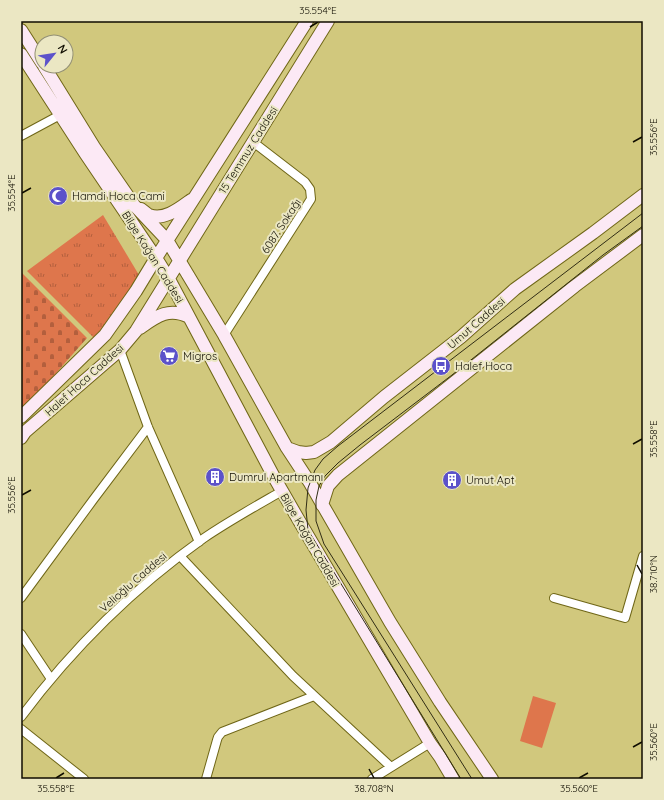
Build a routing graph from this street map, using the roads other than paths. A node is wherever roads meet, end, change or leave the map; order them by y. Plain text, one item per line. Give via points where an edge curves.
1 (307, 21) edge
2 (328, 21) edge
3 (21, 30) edge
4 (34, 50) edge
5 (21, 54) edge
6 (49, 74) edge
7 (60, 115) junction
8 (21, 136) edge
9 (253, 142) junction
10 (643, 196) edge
11 (195, 197) junction
12 (134, 205) junction
13 (643, 235) edge
14 (168, 240) junction
15 (156, 258) junction
16 (180, 260) junction
17 (169, 279) junction
18 (189, 317) junction
19 (136, 331) junction
20 (224, 336) junction
21 (120, 350) junction
22 (21, 417) edge
23 (148, 427) junction
24 (21, 438) edge
25 (287, 448) junction
26 (282, 491) junction
27 (322, 505) junction
28 (199, 542) junction
29 (180, 556) junction
30 (643, 556) edge
31 (21, 598) edge
32 (554, 598) dead end
33 (21, 634) edge
34 (51, 679) junction
35 (314, 696) junction
36 (21, 717) edge
37 (21, 729) edge
38 (430, 743) junction
39 (391, 767) junction
40 (84, 779) edge
41 (206, 779) edge
42 (372, 779) edge
43 (453, 779) edge
44 (492, 779) edge

1 - 11 street, 15 Temmuz Caddesi
2 - 9 street, 15 Temmuz Caddesi
3 - 4 street
5 - 7 street, Bilge Kağan Caddesi
6 - 12 street, Bilge Kağan Caddesi via 94,148
7 - 8 street
7 - 15 street, Bilge Kağan Caddesi
9 - 16 street, 15 Temmuz Caddesi
9 - 20 street, 6087. Sokağı via 305,182 310,189 311,199
10 - 25 street, Umut Caddesi via 515,289 461,337 331,442 314,452 298,452
11 - 12 street via 171,213 159,216 150,215
11 - 14 street, 15 Temmuz Caddesi
12 - 14 street, Bilge Kağan Caddesi
13 - 27 street via 338,474 328,486
14 - 15 street, 15 Temmuz Caddesi
14 - 16 street, Bilge Kağan Caddesi
15 - 17 street, Bilge Kağan Caddesi
15 - 22 street, Halef Hoca Caddesi via 105,335
16 - 17 street, 15 Temmuz Caddesi
16 - 20 street, Bilge Kağan Caddesi
17 - 18 street, Bilge Kağan Caddesi
17 - 19 street, Halef Hoca Caddesi
18 - 19 street via 181,313 163,314
18 - 26 street, Bilge Kağan Caddesi
19 - 21 street, Halef Hoca Caddesi
20 - 25 street, Bilge Kağan Caddesi
21 - 23 street
21 - 24 street, Halef Hoca Caddesi
23 - 28 street
23 - 31 street
25 - 27 street, Bilge Kağan Caddesi
26 - 28 street, Velioğlu Caddesi
26 - 38 street, Bilge Kağan Caddesi
27 - 44 street, Bilge Kağan Caddesi via 390,622
28 - 29 street, Velioğlu Caddesi
29 - 34 street, Velioğlu Caddesi via 107,619
29 - 35 street
30 - 32 street via 624,618
33 - 34 street
34 - 36 street, Velioğlu Caddesi
35 - 39 street
35 - 41 street via 222,732 216,740
37 - 40 street
38 - 39 street
38 - 43 street, Bilge Kağan Caddesi
39 - 42 street

